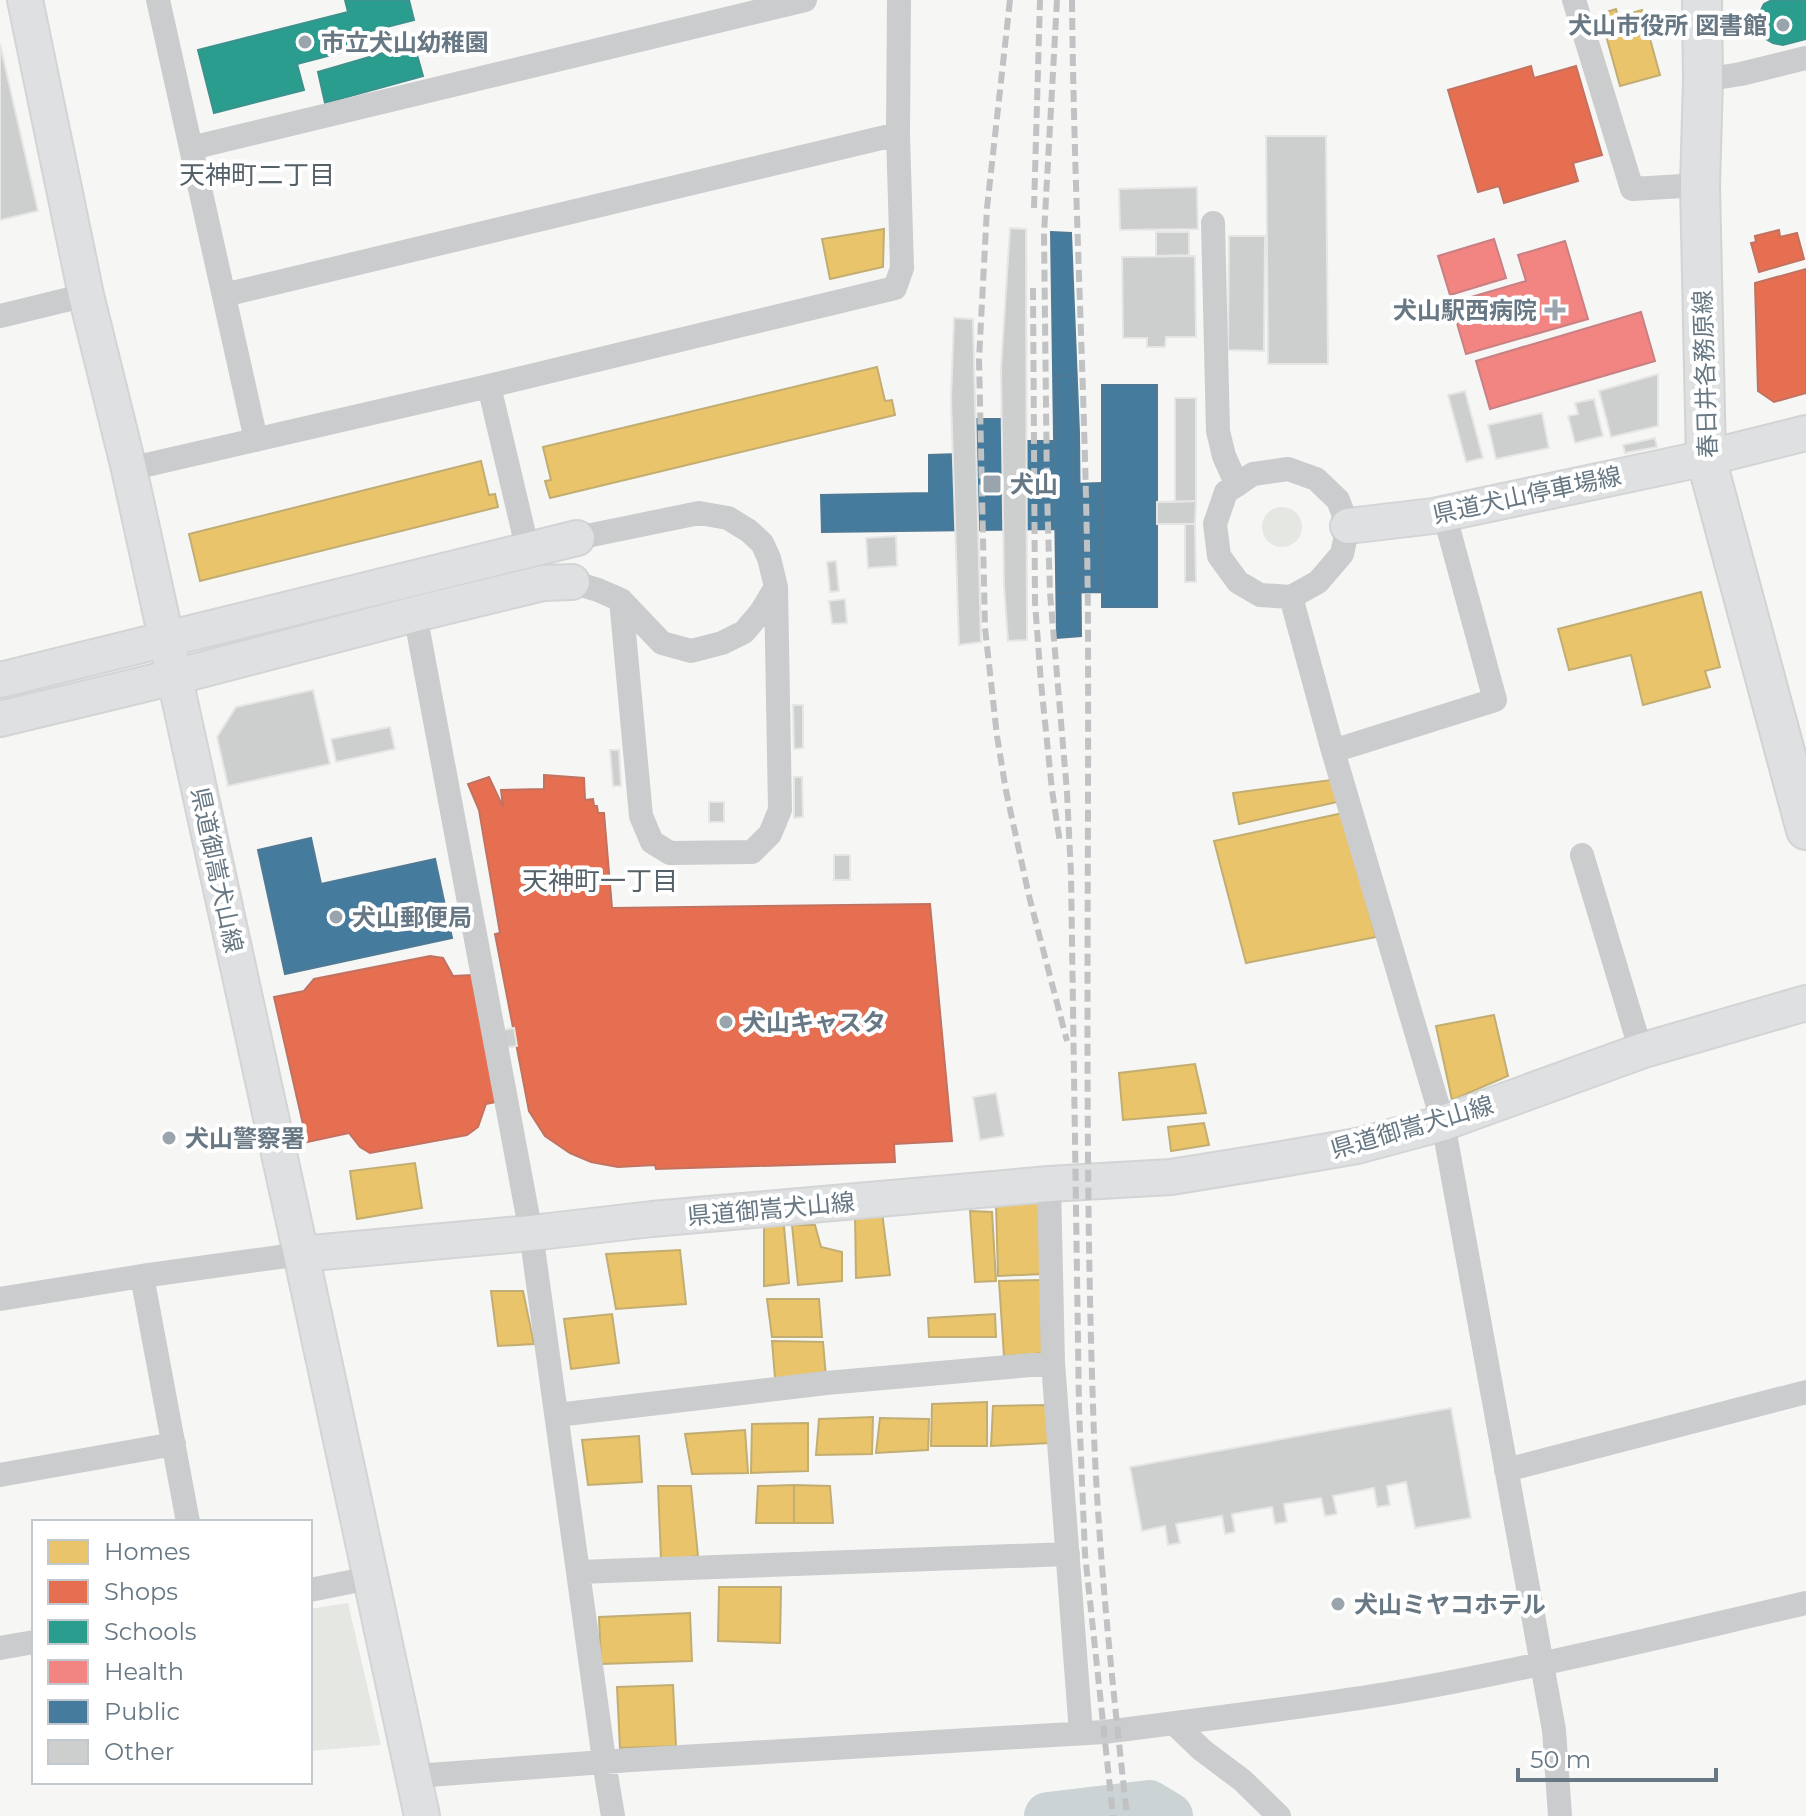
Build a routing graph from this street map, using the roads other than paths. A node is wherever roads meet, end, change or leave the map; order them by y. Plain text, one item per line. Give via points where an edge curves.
1 (25, 0) edge
2 (158, 0) edge
3 (805, 0) edge
4 (899, 0) edge
5 (1574, 0) edge
6 (1702, 0) edge
7 (1806, 58) edge
8 (1703, 80) junction
9 (898, 134) junction
10 (191, 148) junction
11 (1700, 185) junction
12 (1213, 223) dead end
13 (86, 295) junction
14 (224, 295) junction
15 (0, 316) edge
16 (489, 386) junction
17 (1806, 433) edge
18 (256, 440) junction
19 (1706, 458) junction
20 (129, 469) junction
21 (1237, 485) junction
22 (1444, 513) junction
23 (1348, 526) junction
24 (577, 538) joint
25 (528, 551) junction
26 (572, 582) joint
27 (776, 587) junction
28 (1291, 597) junction
29 (621, 600) junction
30 (415, 614) junction
31 (165, 640) junction
32 (174, 677) junction
33 (0, 680) edge
34 (0, 719) edge
35 (1333, 751) junction
36 (1806, 830) edge
37 (1582, 855) dead end
38 (1806, 1003) edge
39 (1641, 1051) junction
40 (1443, 1123) junction
41 (1049, 1184) junction
42 (531, 1233) junction
43 (301, 1254) junction
44 (142, 1276) junction
45 (0, 1299) edge
46 (1053, 1363) junction
47 (1806, 1392) edge
48 (557, 1415) junction
49 (174, 1444) junction
50 (1506, 1470) junction
51 (0, 1475) edge
52 (188, 1520) edge
53 (1068, 1554) junction
54 (579, 1572) junction
55 (370, 1578) junction
56 (312, 1590) edge
57 (1806, 1603) edge
58 (32, 1642) edge
59 (0, 1648) edge
60 (1541, 1662) junction
61 (1175, 1724) junction
62 (1081, 1733) junction
63 (605, 1768) junction
64 (415, 1776) junction
65 (422, 1816) edge
66 (613, 1816) edge
67 (1279, 1816) edge
68 (1560, 1816) edge

1 - 13 main road, 県道御嵩犬山線
2 - 10 street
3 - 10 street
4 - 9 street
5 - 11 street via 1632,189
6 - 8 main road, 春日井各務原線
7 - 8 street
8 - 11 main road, 春日井各務原線
9 - 14 street
9 - 16 street via 902,268 895,288
10 - 14 street
11 - 19 main road, 春日井各務原線
12 - 21 street via 1218,431
13 - 15 street
13 - 20 main road, 県道御嵩犬山線
14 - 18 street
16 - 18 street
16 - 25 street
17 - 19 main road, 県道犬山停車場線
18 - 20 street
19 - 22 main road, 県道犬山停車場線
19 - 36 main road, 春日井各務原線
20 - 31 main road, 県道御嵩犬山線
21 - 23 street via 1253,474 1288,469 1316,479 1338,500
21 - 28 street via 1226,492 1215,524 1219,556 1238,582 1260,595
22 - 23 main road, 県道犬山停車場線
22 - 35 street via 1495,700
23 - 28 street via 1342,554 1318,582
24 - 25 main road
24 - 27 street via 699,513 728,518 762,543
25 - 31 main road
26 - 29 street
26 - 30 main road via 543,583
27 - 29 street via 744,632 691,651 662,643
27 - 29 street via 780,810 770,834 752,852 670,853 652,842 641,816
28 - 35 street
30 - 32 main road
30 - 42 street
31 - 32 main road, 県道御嵩犬山線
31 - 33 main road
32 - 34 main road
32 - 43 main road, 県道御嵩犬山線
35 - 40 street
37 - 39 street
38 - 39 main road, 県道御嵩犬山線
39 - 40 main road, 県道御嵩犬山線
40 - 41 main road, 県道御嵩犬山線 via 1357,1146 1186,1175
40 - 50 street
41 - 42 main road, 県道御嵩犬山線
41 - 46 street
42 - 43 main road, 県道御嵩犬山線
42 - 48 street
43 - 44 street
43 - 55 main road
44 - 45 street
44 - 49 street
46 - 48 street
46 - 53 street
47 - 50 street
48 - 54 street
49 - 51 street
49 - 52 street
50 - 60 street
53 - 54 street
53 - 62 street
54 - 63 street
55 - 56 street
55 - 64 main road
57 - 60 street
58 - 59 street
60 - 61 street via 1387,1693
60 - 68 street via 1554,1730
61 - 62 street
61 - 67 street
62 - 63 street
63 - 64 street
63 - 66 street
64 - 65 main road

